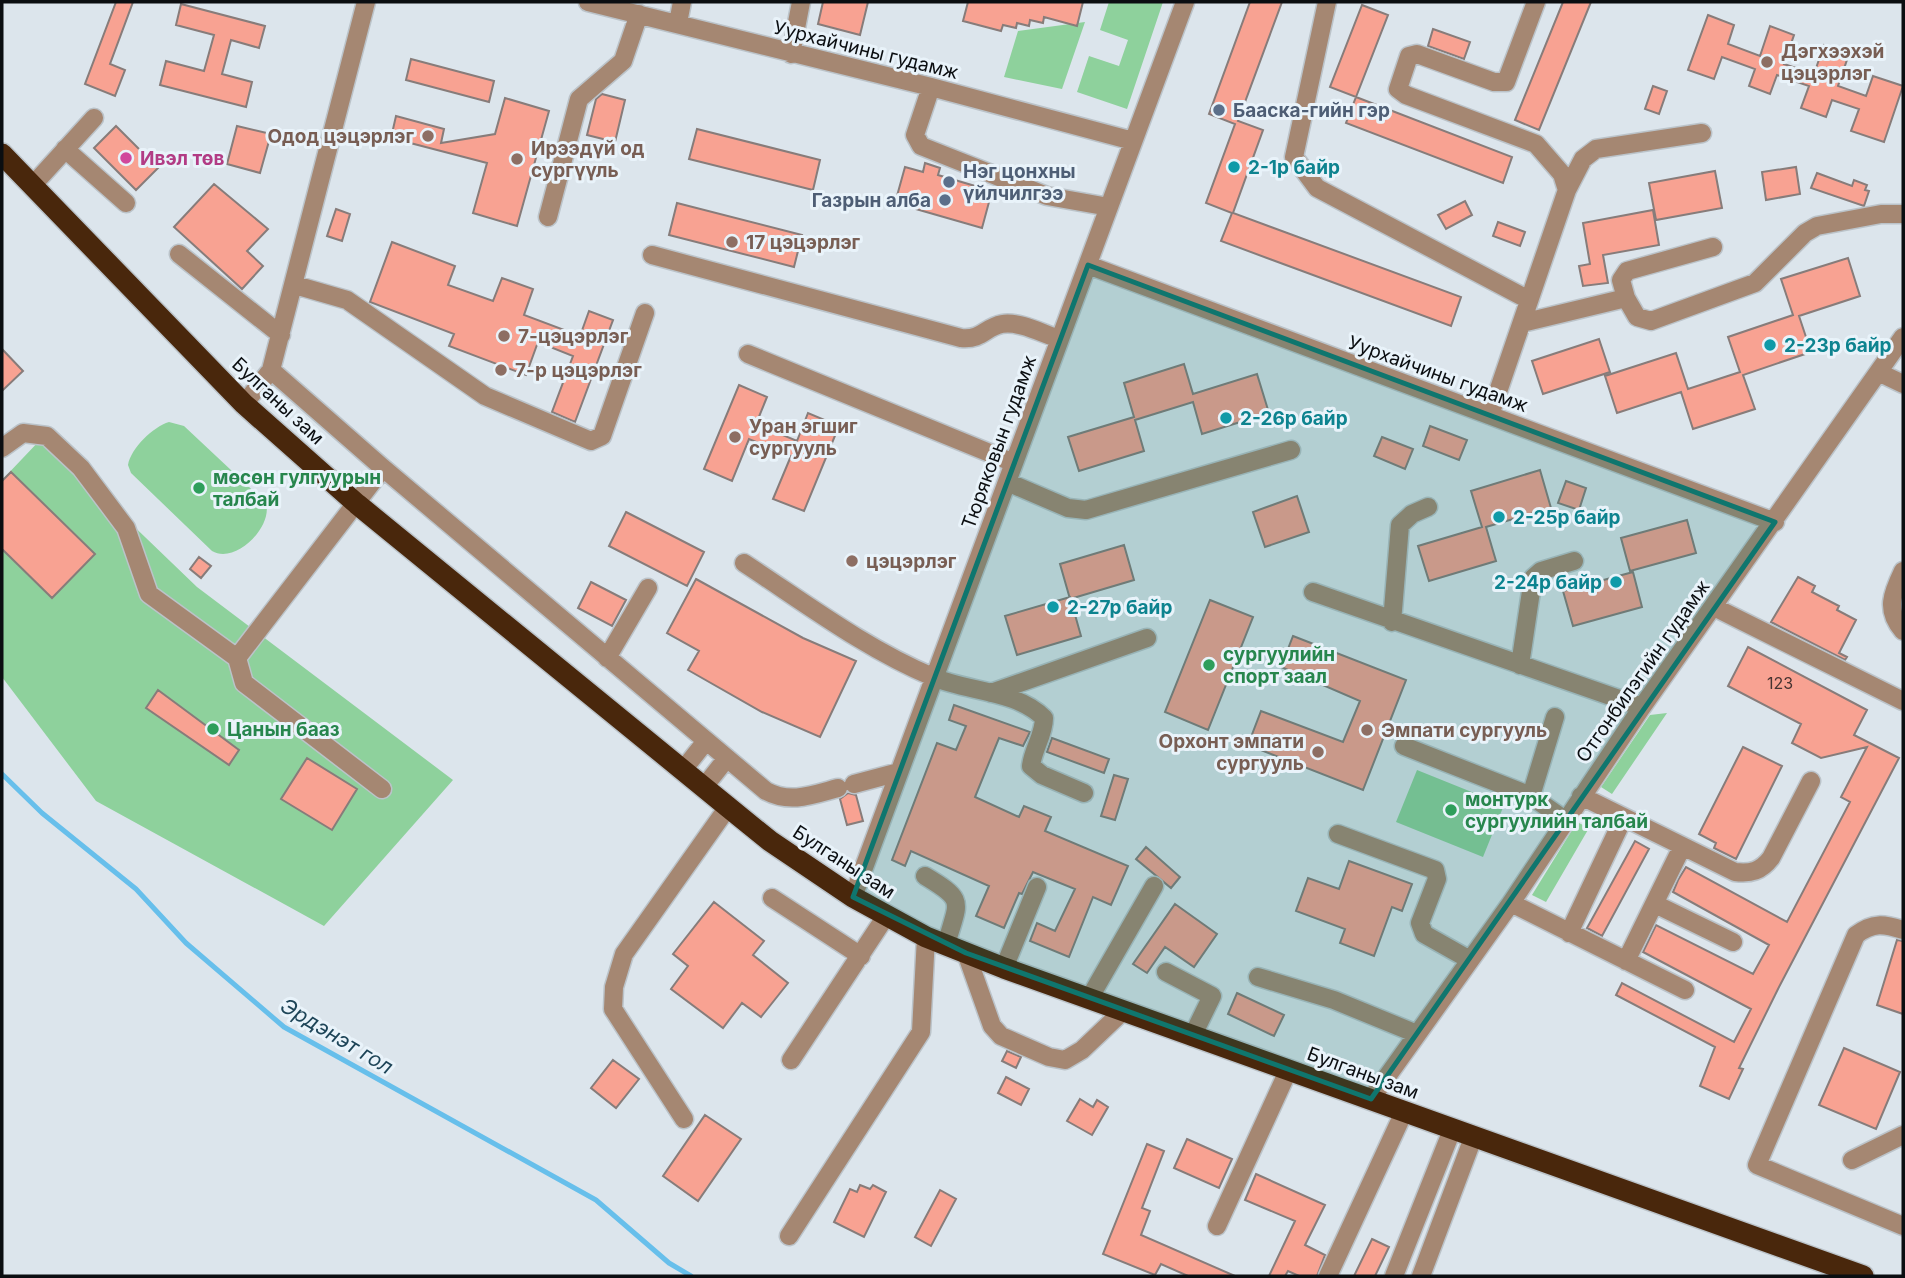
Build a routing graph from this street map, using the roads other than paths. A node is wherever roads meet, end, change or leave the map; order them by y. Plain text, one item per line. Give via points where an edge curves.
1 (366, 2) edge
2 (588, 2) edge
3 (682, 2) edge
4 (801, 2) edge
5 (1185, 2) edge
6 (1327, 2) edge
7 (1536, 2) edge
8 (639, 14) junction
9 (678, 23) junction
10 (791, 54) junction
11 (931, 87) junction
12 (94, 118) dead end
13 (1702, 133) dead end
14 (1133, 141) junction
15 (65, 149) junction
16 (2, 154) edge
17 (32, 186) junction
18 (1567, 190) junction
19 (126, 204) dead end
20 (1109, 207) junction
21 (1903, 214) edge
22 (548, 217) dead end
23 (1713, 247) dead end
24 (178, 254) dead end
25 (653, 255) dead end
26 (1088, 265) junction
27 (295, 285) junction
28 (1626, 298) junction
29 (1529, 300) junction
30 (645, 313) dead end
31 (1522, 323) junction
32 (281, 335) junction
33 (1903, 337) edge
34 (1060, 339) junction
35 (748, 354) dead end
36 (271, 370) junction
37 (1880, 373) junction
38 (1903, 384) edge
39 (244, 404) junction
40 (1490, 415) junction
41 (2, 448) edge
42 (1291, 450) dead end
43 (1014, 463) junction
44 (383, 468) junction
45 (1007, 482) junction
46 (357, 504) junction
47 (1428, 507) dead end
48 (1774, 522) junction
49 (1574, 561) dead end
50 (744, 562) dead end
51 (1903, 571) edge
52 (648, 588) dead end
53 (1313, 592) dead end
54 (1714, 607) junction
55 (1392, 622) junction
56 (1903, 631) edge
57 (1147, 638) dead end
58 (237, 658) junction
59 (607, 658) junction
60 (1520, 665) junction
61 (934, 678) junction
62 (990, 693) junction
63 (1903, 701) edge
64 (1642, 707) junction
65 (1555, 717) dead end
66 (706, 741) junction
67 (1404, 746) dead end
68 (727, 758) junction
69 (683, 770) junction
70 (899, 772) junction
71 (1811, 781) dead end
72 (704, 787) junction
73 (382, 789) dead end
74 (1084, 793) dead end
75 (1531, 796) junction
76 (1581, 796) junction
77 (727, 807) junction
78 (1623, 819) junction
79 (1565, 820) junction
80 (1338, 834) dead end
81 (1682, 847) junction
82 (925, 876) dead end
83 (1154, 886) dead end
84 (1037, 887) dead end
85 (853, 897) junction
86 (772, 898) dead end
87 (1511, 903) junction
88 (1655, 904) junction
89 (886, 916) junction
90 (1903, 930) edge
91 (1569, 933) junction
92 (926, 937) junction
93 (1733, 942) dead end
94 (946, 945) junction
95 (966, 953) junction
96 (861, 956) junction
97 (1470, 960) junction
98 (1626, 961) junction
99 (1004, 968) junction
100 (1166, 972) dead end
101 (1258, 977) dead end
102 (1685, 990) dead end
103 (1088, 999) junction
104 (1122, 1012) junction
105 (1417, 1034) junction
106 (1192, 1037) junction
107 (791, 1060) dead end
108 (1289, 1071) junction
109 (1371, 1099) junction
110 (1404, 1112) junction
111 (684, 1119) dead end
112 (1452, 1130) junction
113 (1903, 1135) edge
114 (1474, 1138) junction
115 (1852, 1160) dead end
116 (1217, 1226) dead end
117 (1903, 1226) edge
118 (789, 1236) dead end
119 (1328, 1276) edge
120 (1394, 1276) edge
121 (1421, 1276) edge
122 (1863, 1276) edge

1 - 27 street
2 - 8 street, Уурхайчины гудамж
3 - 9 street
4 - 10 street
5 - 14 street, Тюряковын гудамж
6 - 29 street via 1294,157 1317,188
7 - 18 street via 1506,82 1494,82 1417,54 1409,56 1398,89 1536,144 1562,174
8 - 9 street, Уурхайчины гудамж
8 - 22 street via 623,61 579,99
9 - 10 street, Уурхайчины гудамж
10 - 11 street, Уурхайчины гудамж
11 - 14 street, Уурхайчины гудамж
11 - 20 street via 915,135 921,146 1047,196
12 - 15 street
13 - 18 street via 1596,149 1583,159
14 - 20 street, Тюряковын гудамж
15 - 17 street
15 - 19 street
16 - 17 highway, Булганы зам
17 - 39 highway, Булганы зам
18 - 29 street
20 - 26 street, Тюряковын гудамж
21 - 28 street via 1817,226 1755,283 1651,321 1637,317
23 - 28 street via 1627,271 1621,280
24 - 32 street
25 - 34 street via 961,338 979,337 994,326 1014,324
26 - 34 street, Тюряковын гудамж
26 - 40 street, Уурхайчины гудамж
27 - 30 street via 347,300 485,396 591,441 602,436
27 - 32 street
28 - 31 street
29 - 31 street
31 - 40 street
32 - 36 street
33 - 37 street, Отгонбилэгийн гудамж
34 - 43 street, Тюряковын гудамж
35 - 43 street
36 - 39 street
36 - 44 street
37 - 38 street
37 - 48 street, Отгонбилэгийн гудамж
39 - 46 highway, Булганы зам
40 - 48 street, Уурхайчины гудамж
41 - 58 street via 23,433 47,436 82,468 126,528 149,594
42 - 45 street via 1086,510 1068,508
43 - 45 street, Тюряковын гудамж
44 - 46 street
44 - 59 street
45 - 61 street, Тюряковын гудамж
46 - 58 street
46 - 69 highway, Булганы зам
47 - 55 street via 1400,525
48 - 54 street, Отгонбилэгийн гудамж
49 - 60 street via 1532,578
50 - 61 street via 847,631
51 - 56 street via 1892,595 1891,614
52 - 59 street
53 - 55 street
54 - 63 street
54 - 64 street, Отгонбилэгийн гудамж
55 - 60 street
57 - 62 street
58 - 73 street via 244,683
59 - 66 street
60 - 64 street
61 - 62 street
61 - 70 street, Тюряковын гудамж
62 - 74 street via 1044,718 1031,766
64 - 76 street, Отгонбилэгийн гудамж
65 - 75 street
66 - 68 street
66 - 69 street
67 - 75 street
68 - 70 street via 779,798 793,799
68 - 72 street
69 - 72 highway, Булганы зам
70 - 85 street, Тюряковын гудамж
71 - 81 street via 1762,869 1735,872
72 - 77 highway, Булганы зам
75 - 79 street
76 - 78 street
76 - 79 street, Отгонбилэгийн гудамж
77 - 85 highway, Булганы зам
77 - 111 street via 624,954 614,987 613,1009
78 - 81 street
78 - 91 street
79 - 87 street, Отгонбилэгийн гудамж
80 - 97 street via 1435,870 1437,879 1420,922 1424,934
81 - 88 street
82 - 94 street via 953,893 957,902
83 - 103 street
84 - 99 street
85 - 89 highway, Булганы зам
86 - 96 street
87 - 91 street
87 - 97 street, Отгонбилэгийн гудамж
88 - 93 street
88 - 98 street
89 - 92 highway, Булганы зам
89 - 96 street
90 - 117 street via 1883,924 1856,935 1757,1165
91 - 98 street
92 - 94 highway, Булганы зам
92 - 118 street via 921,1032
94 - 95 highway, Булганы зам
95 - 99 highway, Булганы зам
95 - 104 street via 992,1026 1001,1036 1049,1057 1065,1060 1082,1050
96 - 107 street
97 - 105 street, Отгонбилэгийн гудамж
98 - 102 street
99 - 103 highway, Булганы зам
100 - 106 street via 1212,996
101 - 105 street via 1335,1000
103 - 104 highway, Булганы зам
104 - 106 highway, Булганы зам
105 - 109 street, Отгонбилэгийн гудамж
106 - 108 highway, Булганы зам
108 - 109 highway, Булганы зам
108 - 116 street
109 - 110 highway, Булганы зам
110 - 112 highway, Булганы зам
110 - 119 street
112 - 114 highway, Булганы зам
112 - 120 street
113 - 115 street
114 - 121 street
114 - 122 highway, Булганы зам

